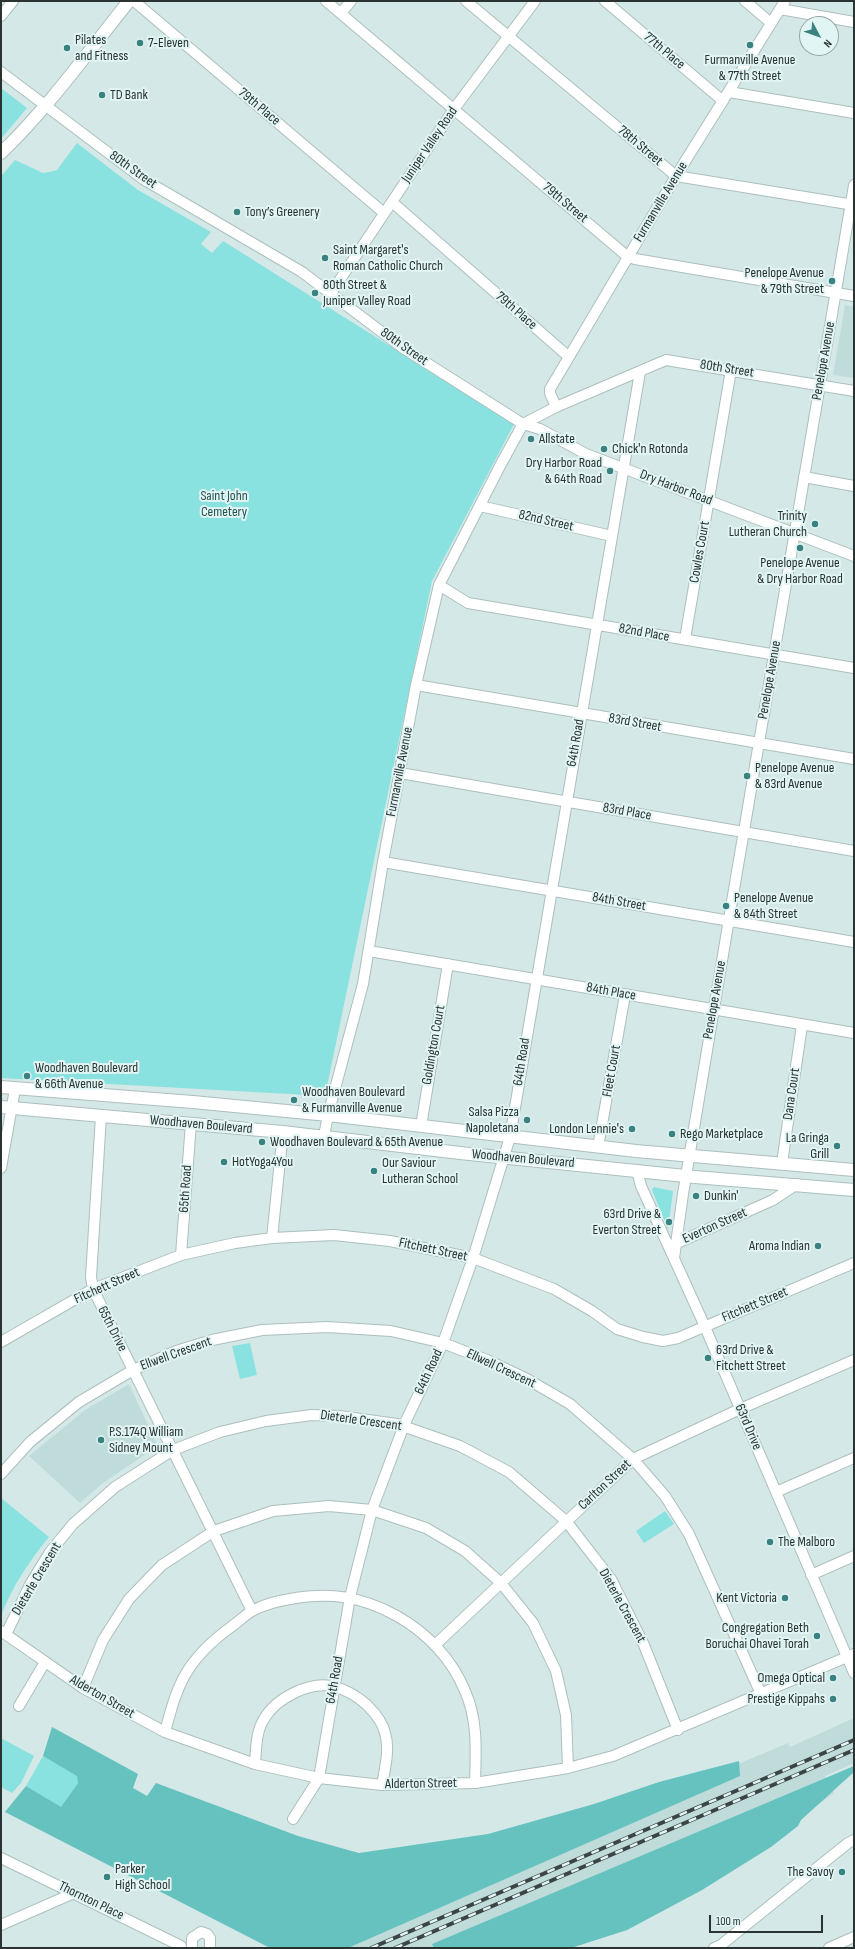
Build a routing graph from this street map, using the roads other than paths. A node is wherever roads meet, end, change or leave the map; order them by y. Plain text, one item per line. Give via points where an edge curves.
1 (13, 1) edge
2 (130, 1) edge
3 (134, 1) edge
4 (326, 1) edge
5 (351, 1) edge
6 (466, 1) edge
7 (535, 1) edge
8 (605, 1) edge
9 (745, 1) edge
10 (783, 5) edge
11 (341, 13) junction
12 (1, 16) edge
13 (854, 22) edge
14 (772, 23) junction
15 (508, 37) junction
16 (1, 72) edge
17 (726, 96) junction
18 (44, 105) junction
19 (454, 109) junction
20 (854, 113) edge
21 (13, 141) junction
22 (1, 153) edge
23 (1, 160) edge
24 (676, 176) junction
25 (854, 185) edge
26 (392, 202) junction
27 (852, 204) edge
28 (384, 213) junction
29 (628, 257) junction
30 (331, 293) junction
31 (836, 293) junction
32 (854, 296) edge
33 (569, 357) junction
34 (731, 370) junction
35 (640, 372) junction
36 (820, 385) junction
37 (854, 391) edge
38 (556, 407) junction
39 (523, 424) junction
40 (624, 468) junction
41 (804, 477) junction
42 (854, 486) edge
43 (709, 501) junction
44 (480, 506) junction
45 (795, 533) junction
46 (612, 536) junction
47 (854, 555) edge
48 (439, 585) junction
49 (597, 624) junction
50 (685, 640) junction
51 (774, 654) junction
52 (854, 668) edge
53 (416, 685) junction
54 (581, 713) junction
55 (759, 743) junction
56 (854, 760) edge
57 (400, 773) junction
58 (566, 802) junction
59 (744, 832) junction
60 (854, 851) edge
61 (384, 862) junction
62 (551, 891) junction
63 (729, 921) junction
64 (854, 942) edge
65 (368, 951) junction
66 (448, 964) junction
67 (536, 979) junction
68 (625, 995) junction
69 (714, 1010) junction
70 (802, 1025) junction
71 (854, 1033) edge
72 (1, 1088) edge
73 (15, 1089) junction
74 (7, 1107) edge
75 (328, 1115) junction
76 (101, 1116) junction
77 (191, 1123) junction
78 (421, 1126) junction
79 (283, 1132) junction
80 (324, 1136) junction
81 (510, 1137) junction
82 (598, 1147) junction
83 (690, 1156) junction
84 (504, 1158) junction
85 (782, 1164) junction
86 (1, 1168) edge
87 (637, 1170) junction
88 (854, 1170) edge
89 (686, 1176) junction
90 (797, 1184) junction
91 (854, 1190) edge
92 (272, 1238) junction
93 (675, 1244) junction
94 (181, 1255) junction
95 (473, 1258) junction
96 (674, 1258) junction
97 (854, 1263) edge
98 (93, 1289) junction
99 (704, 1327) junction
100 (1, 1342) edge
101 (443, 1343) junction
102 (854, 1360) edge
103 (133, 1370) junction
104 (740, 1409) junction
105 (404, 1426) junction
106 (173, 1450) junction
107 (854, 1458) edge
108 (633, 1459) junction
109 (1, 1474) edge
110 (776, 1492) junction
111 (372, 1510) junction
112 (566, 1521) junction
113 (214, 1531) junction
114 (854, 1556) edge
115 (811, 1574) junction
116 (501, 1583) junction
117 (350, 1597) junction
118 (252, 1611) junction
119 (3, 1633) edge
120 (435, 1645) junction
121 (850, 1656) edge
122 (45, 1662) junction
123 (854, 1673) edge
124 (334, 1686) junction
125 (83, 1688) junction
126 (761, 1694) junction
127 (19, 1706) dead end
128 (678, 1730) junction
129 (165, 1732) junction
130 (255, 1764) junction
131 (568, 1768) junction
132 (319, 1778) junction
133 (475, 1783) junction
134 (382, 1785) junction
135 (293, 1819) dead end
136 (854, 1840) edge
137 (1, 1858) edge
138 (74, 1893) junction
139 (1, 1924) edge
140 (854, 1937) edge
141 (185, 1946) edge
142 (719, 1947) edge
143 (210, 1948) edge
144 (829, 1948) edge

1 - 12 street
2 - 18 main road
3 - 28 street, 79th Place
4 - 11 street, 79th Street
5 - 11 street
6 - 15 street, 78th Street
7 - 15 street, Juniper Valley Road
8 - 17 street, 77th Place
9 - 14 street
10 - 13 street
10 - 14 street, Furmanville Avenue
11 - 19 street, 79th Street
14 - 17 street, Furmanville Avenue
15 - 19 street, Juniper Valley Road
15 - 24 street, 78th Street
16 - 18 street, 80th Street
17 - 20 street
17 - 24 street, Furmanville Avenue
18 - 21 main road
18 - 30 street, 80th Street via 143,179 302,272
19 - 26 street, Juniper Valley Road
19 - 29 street, 79th Street
21 - 22 main road
21 - 23 main road
24 - 27 street, 78th Street
24 - 29 street, Furmanville Avenue
25 - 27 street, Penelope Avenue
26 - 28 street, Juniper Valley Road
26 - 33 street, 79th Place
27 - 31 street, Penelope Avenue
28 - 30 street, Juniper Valley Road
29 - 31 street, 79th Street
29 - 33 street, Furmanville Avenue
30 - 39 street, 80th Street via 403,348
31 - 32 street, 79th Street
31 - 36 street, Penelope Avenue
33 - 38 street, Furmanville Avenue via 550,388
34 - 35 street, 80th Street via 669,360
34 - 36 street, 80th Street
34 - 43 street, Cowles Court
35 - 38 street, 80th Street
35 - 40 street, 64th Road
36 - 37 street, 80th Street
36 - 41 street, Penelope Avenue
38 - 39 street, 80th Street
39 - 40 street, Dry Harbor Road via 540,429 586,454
39 - 44 street, Furmanville Avenue
40 - 43 street, Dry Harbor Road
40 - 46 street, 64th Road
41 - 42 street
41 - 45 street, Penelope Avenue
43 - 45 street, Dry Harbor Road
43 - 50 street, Cowles Court
44 - 46 street, 82nd Street
44 - 48 street, Furmanville Avenue
45 - 47 street, Dry Harbor Road
45 - 51 street, Penelope Avenue
46 - 49 street, 64th Road
48 - 49 street, 82nd Place via 468,604
48 - 53 street, Furmanville Avenue
49 - 50 street, 82nd Place
49 - 54 street, 64th Road
50 - 51 street, 82nd Place
51 - 52 street, 82nd Place
51 - 55 street, Penelope Avenue
53 - 54 street, 83rd Street
53 - 57 street, Furmanville Avenue
54 - 55 street, 83rd Street
54 - 58 street, 64th Road
55 - 56 street, 83rd Street
55 - 59 street, Penelope Avenue
57 - 58 street, 83rd Place
57 - 61 street, Furmanville Avenue
58 - 59 street, 83rd Place
58 - 62 street, 64th Road
59 - 60 street, 83rd Place
59 - 63 street, Penelope Avenue
61 - 62 street, 84th Street
61 - 65 street, Furmanville Avenue
62 - 63 street, 84th Street
62 - 67 street, 64th Road
63 - 64 street, 84th Street
63 - 69 street, Penelope Avenue
65 - 66 street, 84th Place
65 - 75 street, Furmanville Avenue via 363,984
66 - 67 street, 84th Place
66 - 78 street, Goldington Court
67 - 68 street, 84th Place
67 - 81 street, 64th Road
68 - 69 street, 84th Place
68 - 82 street, Fleet Court
69 - 70 street, 84th Place
69 - 83 street, Penelope Avenue
70 - 71 street, 84th Place
70 - 85 street, Dana Court
72 - 73 main road, Woodhaven Boulevard
73 - 74 street
73 - 75 main road, Woodhaven Boulevard
74 - 76 main road, Woodhaven Boulevard
74 - 86 street
75 - 78 main road, Woodhaven Boulevard
75 - 80 street, Furmanville Avenue
76 - 77 main road, Woodhaven Boulevard
76 - 98 street, 65th Drive via 91,1276
77 - 79 main road, Woodhaven Boulevard
77 - 94 street, 65th Road
78 - 81 main road, Woodhaven Boulevard
79 - 80 main road, Woodhaven Boulevard
79 - 92 street
80 - 84 main road, Woodhaven Boulevard
81 - 82 main road, Woodhaven Boulevard
81 - 84 street, 64th Road
82 - 83 main road, Woodhaven Boulevard
83 - 85 main road, Woodhaven Boulevard
83 - 89 street, Penelope Avenue
84 - 87 main road, Woodhaven Boulevard
84 - 95 street, 64th Road
85 - 88 main road, Woodhaven Boulevard
87 - 89 main road, Woodhaven Boulevard
87 - 96 street via 641,1186
89 - 90 main road, Woodhaven Boulevard
89 - 93 street, 63rd Drive
90 - 91 main road, Woodhaven Boulevard
90 - 93 street, Everton Street via 773,1200
92 - 94 street, Fitchett Street
92 - 95 street, Fitchett Street via 341,1236 390,1241
93 - 96 street, 63rd Drive
94 - 98 street, Fitchett Street
95 - 99 street, Fitchett Street via 554,1289 592,1310 617,1329 643,1337 663,1341 678,1338
95 - 101 street, 64th Road
96 - 99 street, 63rd Drive
97 - 99 street, Fitchett Street
98 - 100 street, Fitchett Street
98 - 103 street, 65th Drive
99 - 104 street, 63rd Drive
101 - 103 street, Ellwell Crescent via 391,1331 327,1326 262,1330 212,1340 176,1351
101 - 105 street, 64th Road
101 - 108 street, Ellwell Crescent via 527,1379 570,1404
102 - 104 street, Carlton Street
103 - 106 street, 65th Drive
103 - 109 street, Ellwell Crescent via 79,1402 30,1442
104 - 108 street, Carlton Street
104 - 110 street, 63rd Drive
105 - 106 street, Dieterle Crescent via 339,1416 312,1415 266,1421 220,1432
105 - 111 street, 64th Road
105 - 112 street, Dieterle Crescent via 460,1446 510,1472
106 - 113 street, 65th Drive
106 - 119 street, Dieterle Crescent via 115,1487 73,1524 50,1552
107 - 110 street
108 - 112 street, Carlton Street
108 - 126 street, Ellwell Crescent via 666,1496 690,1534
110 - 115 street, 63rd Drive
111 - 113 street via 329,1506 273,1511
111 - 116 street via 426,1528 465,1552
111 - 117 street, 64th Road
112 - 116 street, Carlton Street
112 - 128 street, Dieterle Crescent via 611,1579 644,1645
113 - 118 street, 65th Drive
113 - 125 street via 162,1565 129,1599 103,1640
114 - 115 street
115 - 121 street, 63rd Drive
116 - 120 street, Carlton Street
116 - 131 street via 533,1623 556,1671 566,1715
117 - 118 street via 307,1596 280,1601
117 - 120 street via 379,1606 413,1624
117 - 124 street, 64th Road
118 - 129 street via 212,1641 185,1675 172,1706
119 - 122 street, Alderton Street
120 - 133 street via 453,1666 466,1691 476,1729
121 - 123 street, 63rd Drive
121 - 126 street, Alderton Street
122 - 125 street, Alderton Street
122 - 127 street
124 - 130 street via 307,1688 280,1700 263,1719 257,1741
124 - 132 street, 64th Road
124 - 134 street via 362,1700 372,1710 385,1732 387,1749
125 - 129 street, Alderton Street
126 - 128 street, Alderton Street
128 - 131 street, Alderton Street via 613,1756
129 - 130 street, Alderton Street
130 - 132 street, Alderton Street
131 - 133 street, Alderton Street
132 - 134 street, Alderton Street
132 - 135 street, 64th Road
133 - 134 street, Alderton Street
136 - 142 street
137 - 138 street, Thornton Place
138 - 139 street
138 - 141 street, Thornton Place
140 - 144 street
141 - 143 street via 194,1935 203,1933 210,1938

